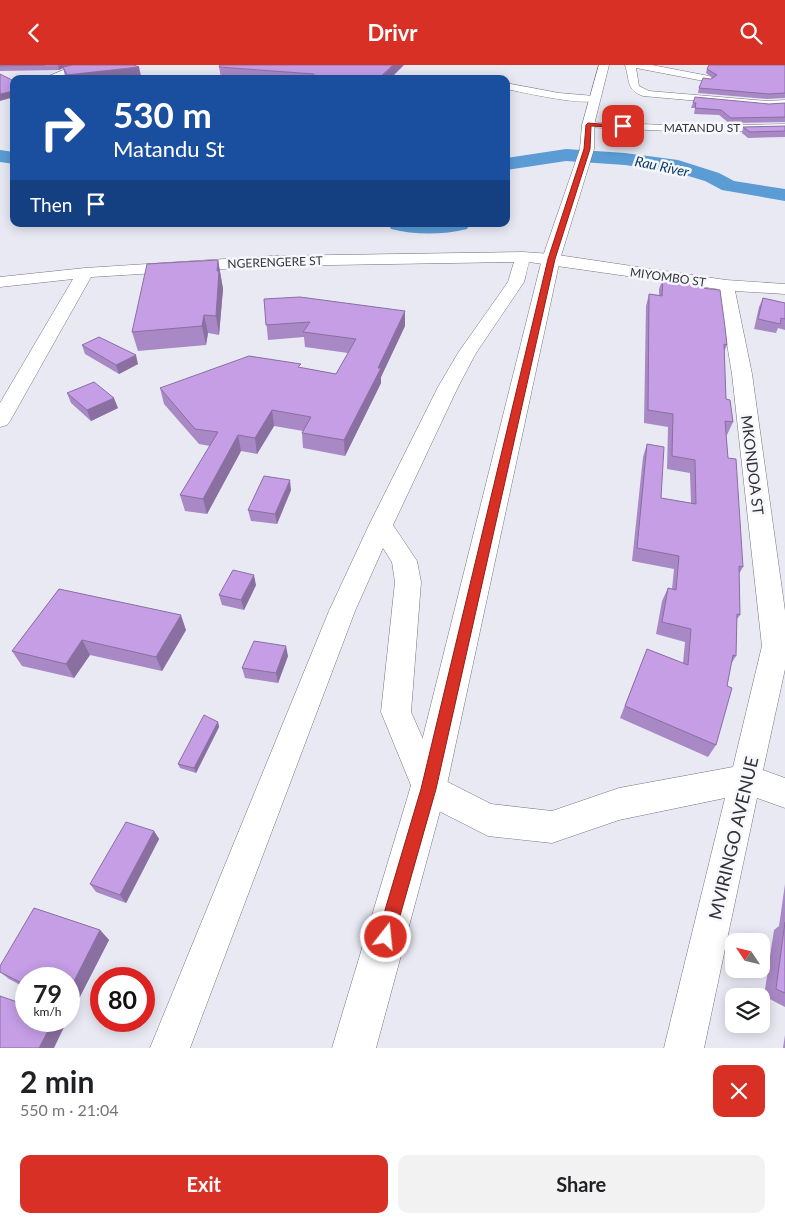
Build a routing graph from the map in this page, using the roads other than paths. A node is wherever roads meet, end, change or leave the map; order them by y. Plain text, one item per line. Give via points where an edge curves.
1 (96, 65) edge
2 (604, 65) edge
3 (630, 65) edge
4 (637, 65) edge
5 (57, 75) edge
6 (709, 79) edge
7 (510, 87) edge
8 (594, 99) junction
9 (785, 103) edge
10 (588, 125) junction
11 (785, 127) edge
12 (523, 257) junction
13 (551, 259) junction
14 (85, 273) junction
15 (0, 282) edge
16 (726, 285) junction
17 (785, 289) edge
18 (0, 421) edge
19 (381, 525) junction
20 (780, 638) edge
21 (746, 779) junction
22 (428, 789) junction
23 (785, 793) edge
24 (170, 1048) edge
25 (354, 1048) edge
26 (684, 1048) edge

1 - 5 street
2 - 8 highway
3 - 9 street via 632,83 647,94
4 - 6 street
7 - 8 street
8 - 10 highway
10 - 11 street, MATANDU ST via 692,129
10 - 13 highway via 585,157
12 - 13 street, NGERENGERE ST
12 - 14 street, NGERENGERE ST via 272,261
12 - 19 street via 516,282 448,387
13 - 16 street, MIYOMBO ST
13 - 22 highway
14 - 15 street, NGERENGERE ST
14 - 18 street
16 - 17 street, MIYOMBO ST
16 - 20 street, MKONDOA ST
19 - 22 street via 404,561 408,582 396,712
19 - 24 street via 342,611
20 - 21 street, MVIRINGO AVENUE
21 - 22 street via 619,804 552,827 488,821
21 - 23 street
21 - 26 street, MVIRINGO AVENUE
22 - 25 highway

